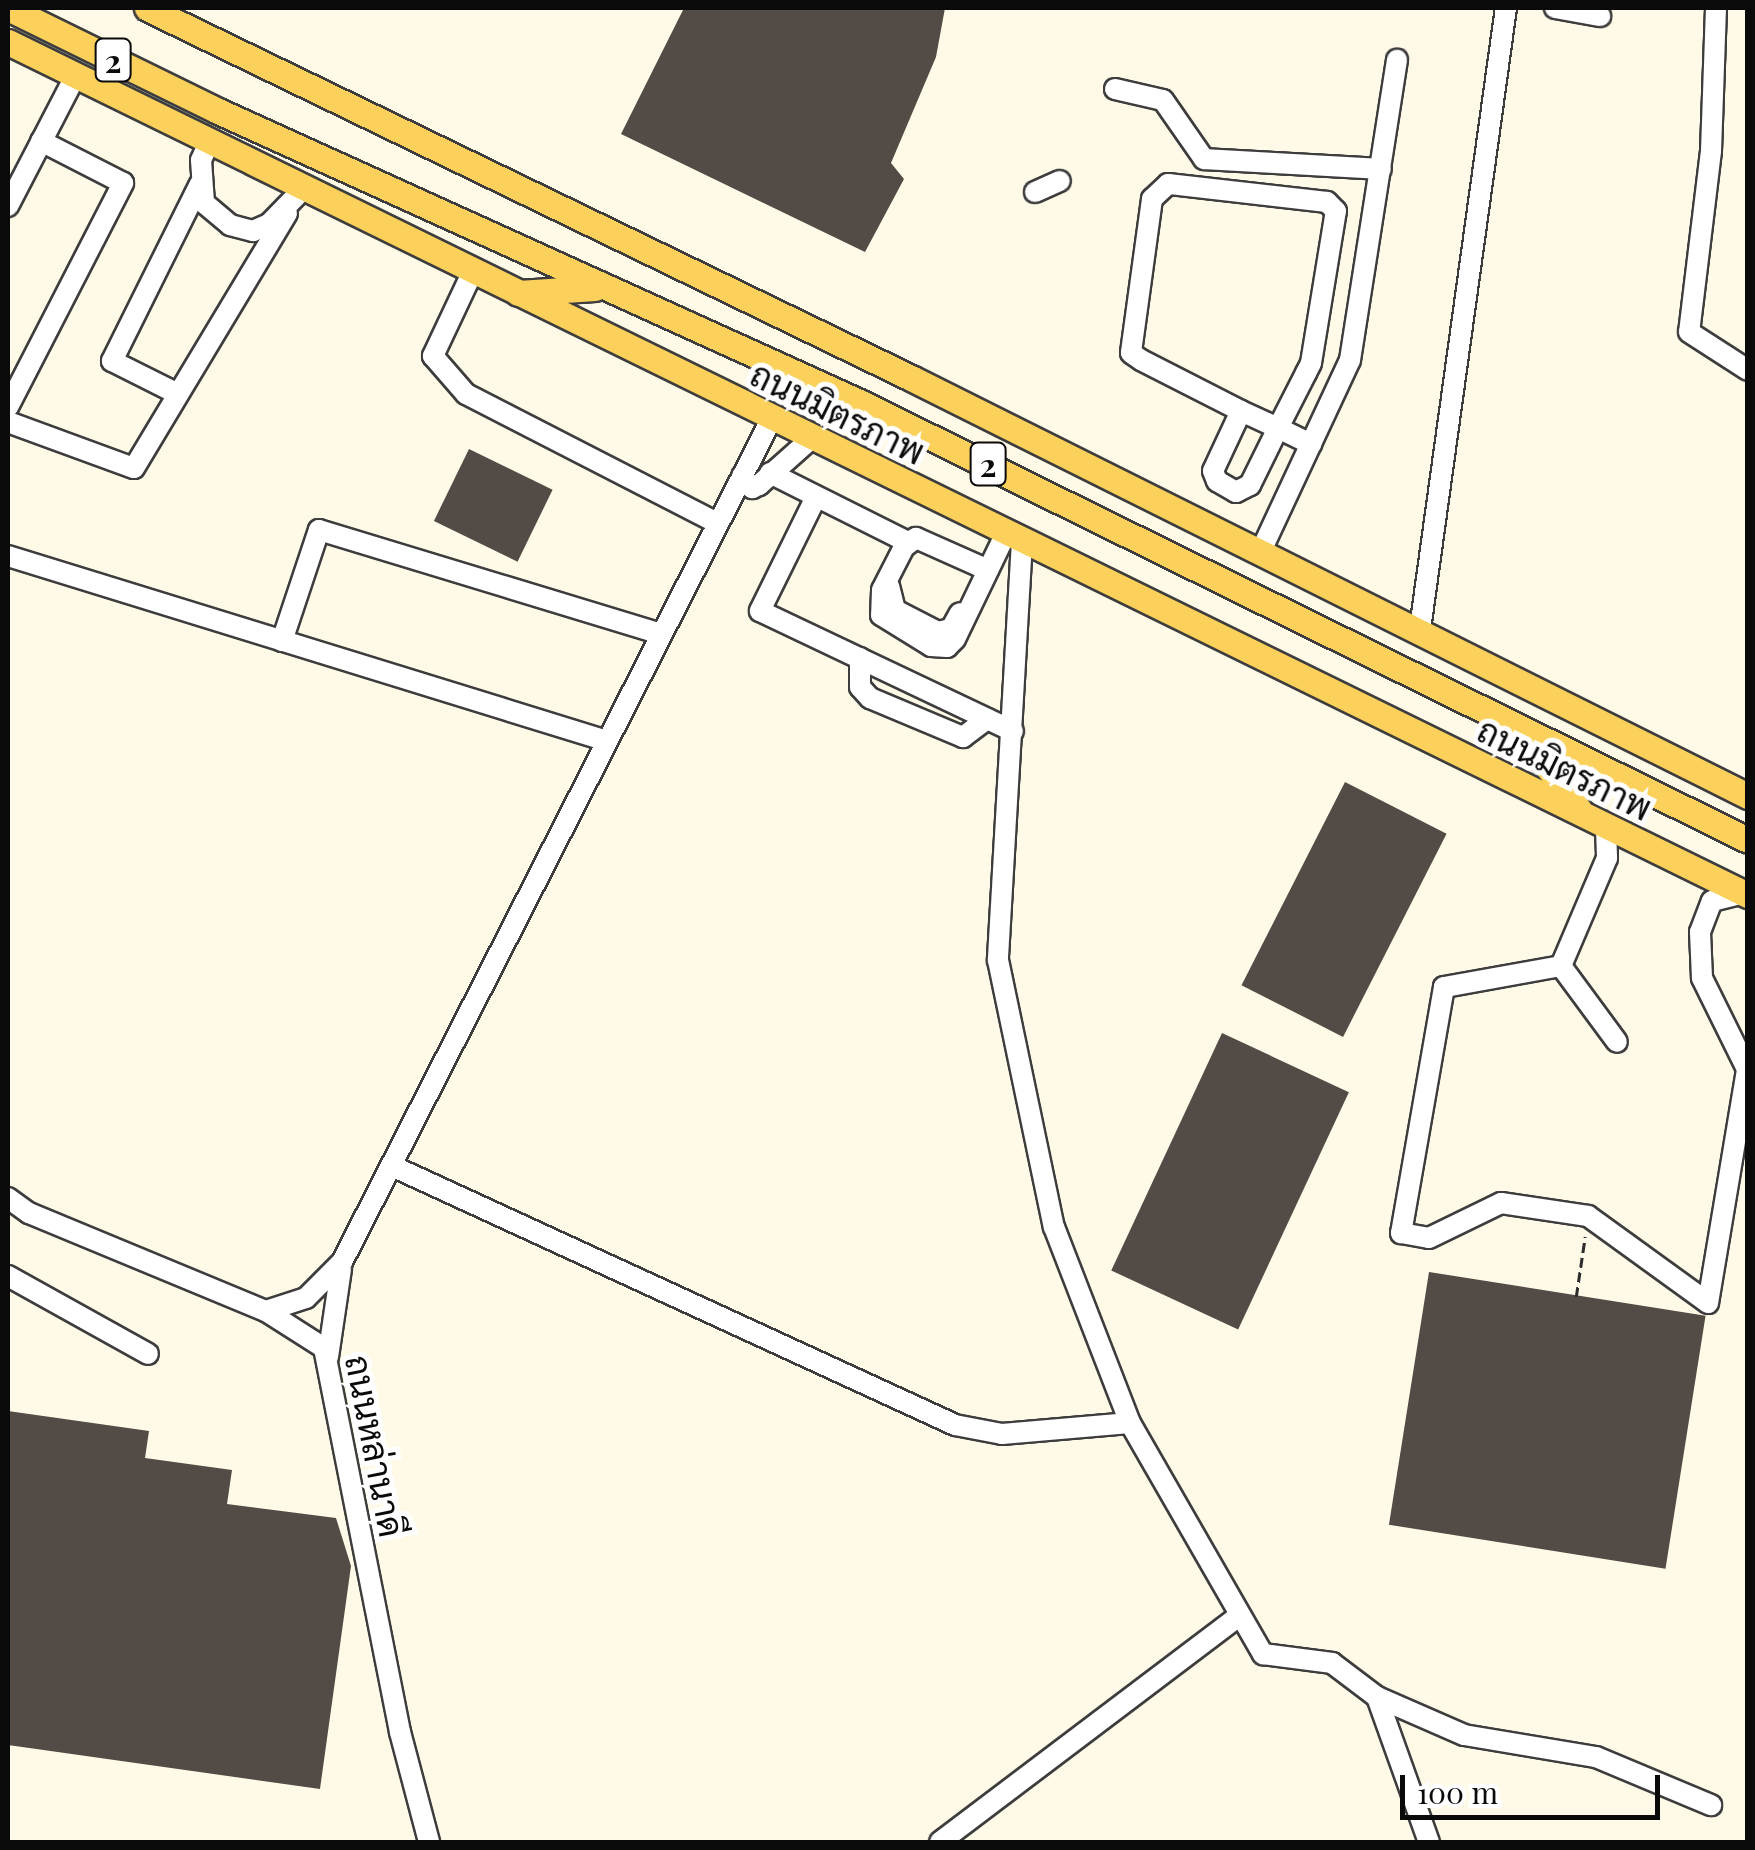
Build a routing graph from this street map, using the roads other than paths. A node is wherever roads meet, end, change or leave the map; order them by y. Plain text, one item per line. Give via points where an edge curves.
1 (8, 8) edge
2 (147, 8) edge
3 (173, 8) edge
4 (1506, 8) edge
5 (1554, 8) edge
6 (1716, 8) edge
7 (1600, 16) dead end
8 (8, 42) edge
9 (251, 56) junction
10 (1398, 60) dead end
11 (76, 74) junction
12 (1115, 88) dead end
13 (194, 99) junction
14 (210, 140) junction
15 (41, 142) junction
16 (1382, 169) junction
17 (1060, 181) dead end
18 (200, 184) junction
19 (305, 187) junction
20 (1035, 192) dead end
21 (330, 200) junction
22 (8, 206) edge
23 (287, 213) junction
24 (473, 271) junction
25 (518, 293) junction
26 (624, 293) junction
27 (1748, 370) edge
28 (178, 394) junction
29 (8, 408) edge
30 (1241, 411) junction
31 (772, 418) junction
32 (8, 422) edge
33 (1278, 428) junction
34 (812, 438) junction
35 (1311, 444) junction
36 (770, 473) junction
37 (742, 476) junction
38 (816, 497) junction
39 (717, 523) junction
40 (1014, 537) junction
41 (908, 542) junction
42 (1260, 553) junction
43 (8, 556) edge
44 (988, 570) junction
45 (1420, 630) junction
46 (662, 634) junction
47 (282, 641) junction
48 (860, 658) junction
49 (987, 719) junction
50 (1518, 726) junction
51 (1013, 731) junction
52 (608, 741) junction
53 (1748, 796) edge
54 (1596, 823) junction
55 (1748, 840) edge
56 (1746, 894) edge
57 (1561, 966) junction
58 (1618, 1042) dead end
59 (1747, 1069) edge
60 (392, 1166) junction
61 (8, 1198) edge
62 (342, 1262) junction
63 (8, 1276) edge
64 (266, 1311) junction
65 (148, 1354) dead end
66 (328, 1357) junction
67 (1130, 1424) junction
68 (1237, 1617) junction
69 (1378, 1697) junction
70 (1711, 1806) dead end
71 (429, 1842) edge
72 (940, 1842) edge
73 (1429, 1842) edge

1 - 13 main road, ถนนมิตรภาพ / 2
2 - 9 main road, ถนนมิตรภาพ / 2
3 - 9 main road, ถนนมิตรภาพ / 2
4 - 45 street
5 - 7 street
6 - 27 street via 1711,150 1689,332
8 - 11 main road, ถนนมิตรภาพ / 2
9 - 42 main road, ถนนมิตรภาพ / 2
10 - 16 street
11 - 14 main road, ถนนมิตรภาพ / 2
11 - 15 street
12 - 16 street via 1163,100 1204,159
13 - 21 main road
13 - 26 main road, ถนนมิตรภาพ / 2
14 - 18 street
14 - 19 main road, ถนนมิตรภาพ / 2
15 - 22 street
15 - 29 street via 123,183
16 - 35 street via 1350,360
17 - 20 street
18 - 23 street via 204,203 230,225 254,231
18 - 28 street via 112,362
19 - 21 main road, ถนนมิตรภาพ / 2
19 - 23 street
21 - 24 main road, ถนนมิตรภาพ / 2
23 - 28 street
24 - 25 main road, ถนนมิตรภาพ / 2
24 - 39 street via 433,356 466,394
25 - 26 main road via 569,285
25 - 31 main road, ถนนมิตรภาพ / 2
26 - 50 main road, ถนนมิตรภาพ / 2 via 1063,500
28 - 32 street via 134,468
30 - 33 street
30 - 33 street via 1213,471 1236,492 1250,486
30 - 33 street via 1129,348 1152,199 1168,184 1327,202 1336,211 1313,354
31 - 34 main road, ถนนมิตรภาพ / 2
31 - 37 street
33 - 35 street
34 - 36 street
34 - 40 main road, ถนนมิตรภาพ / 2
35 - 42 street
36 - 37 street via 752,488
36 - 38 street
37 - 39 street
38 - 41 street
38 - 48 street via 760,610
39 - 46 street
40 - 44 street
40 - 51 street
40 - 54 main road, ถนนมิตรภาพ / 2
41 - 44 street via 927,538
41 - 44 street via 879,602 884,620 939,649 955,638
42 - 45 main road, ถนนมิตรภาพ / 2
43 - 47 street
45 - 53 main road, ถนนมิตรภาพ / 2
46 - 47 street via 319,530
46 - 52 street
47 - 52 street
48 - 49 street
48 - 49 street via 860,687 870,698 956,735 972,736
49 - 51 street
50 - 54 main road
50 - 55 main road, ถนนมิตรภาพ / 2
51 - 67 street via 998,960 1054,1227
52 - 60 street
54 - 56 main road, ถนนมิตรภาพ / 2
54 - 57 street via 1607,858
56 - 59 street via 1720,894 1706,907 1700,953 1702,978
57 - 58 street
57 - 59 street via 1444,987 1401,1232 1429,1238 1501,1203 1588,1216 1708,1303
60 - 62 street
60 - 67 street via 955,1425 1002,1434
61 - 64 street, ถนนหล่านาดี via 28,1213
62 - 64 street via 306,1298
62 - 66 street
63 - 65 street
64 - 66 street, ถนนหล่านาดี via 318,1340
66 - 71 street, ถนนหล่านาดี via 400,1732
67 - 68 street
68 - 69 street via 1264,1654 1332,1664
68 - 72 street
69 - 70 street via 1464,1734 1596,1757
69 - 73 street

